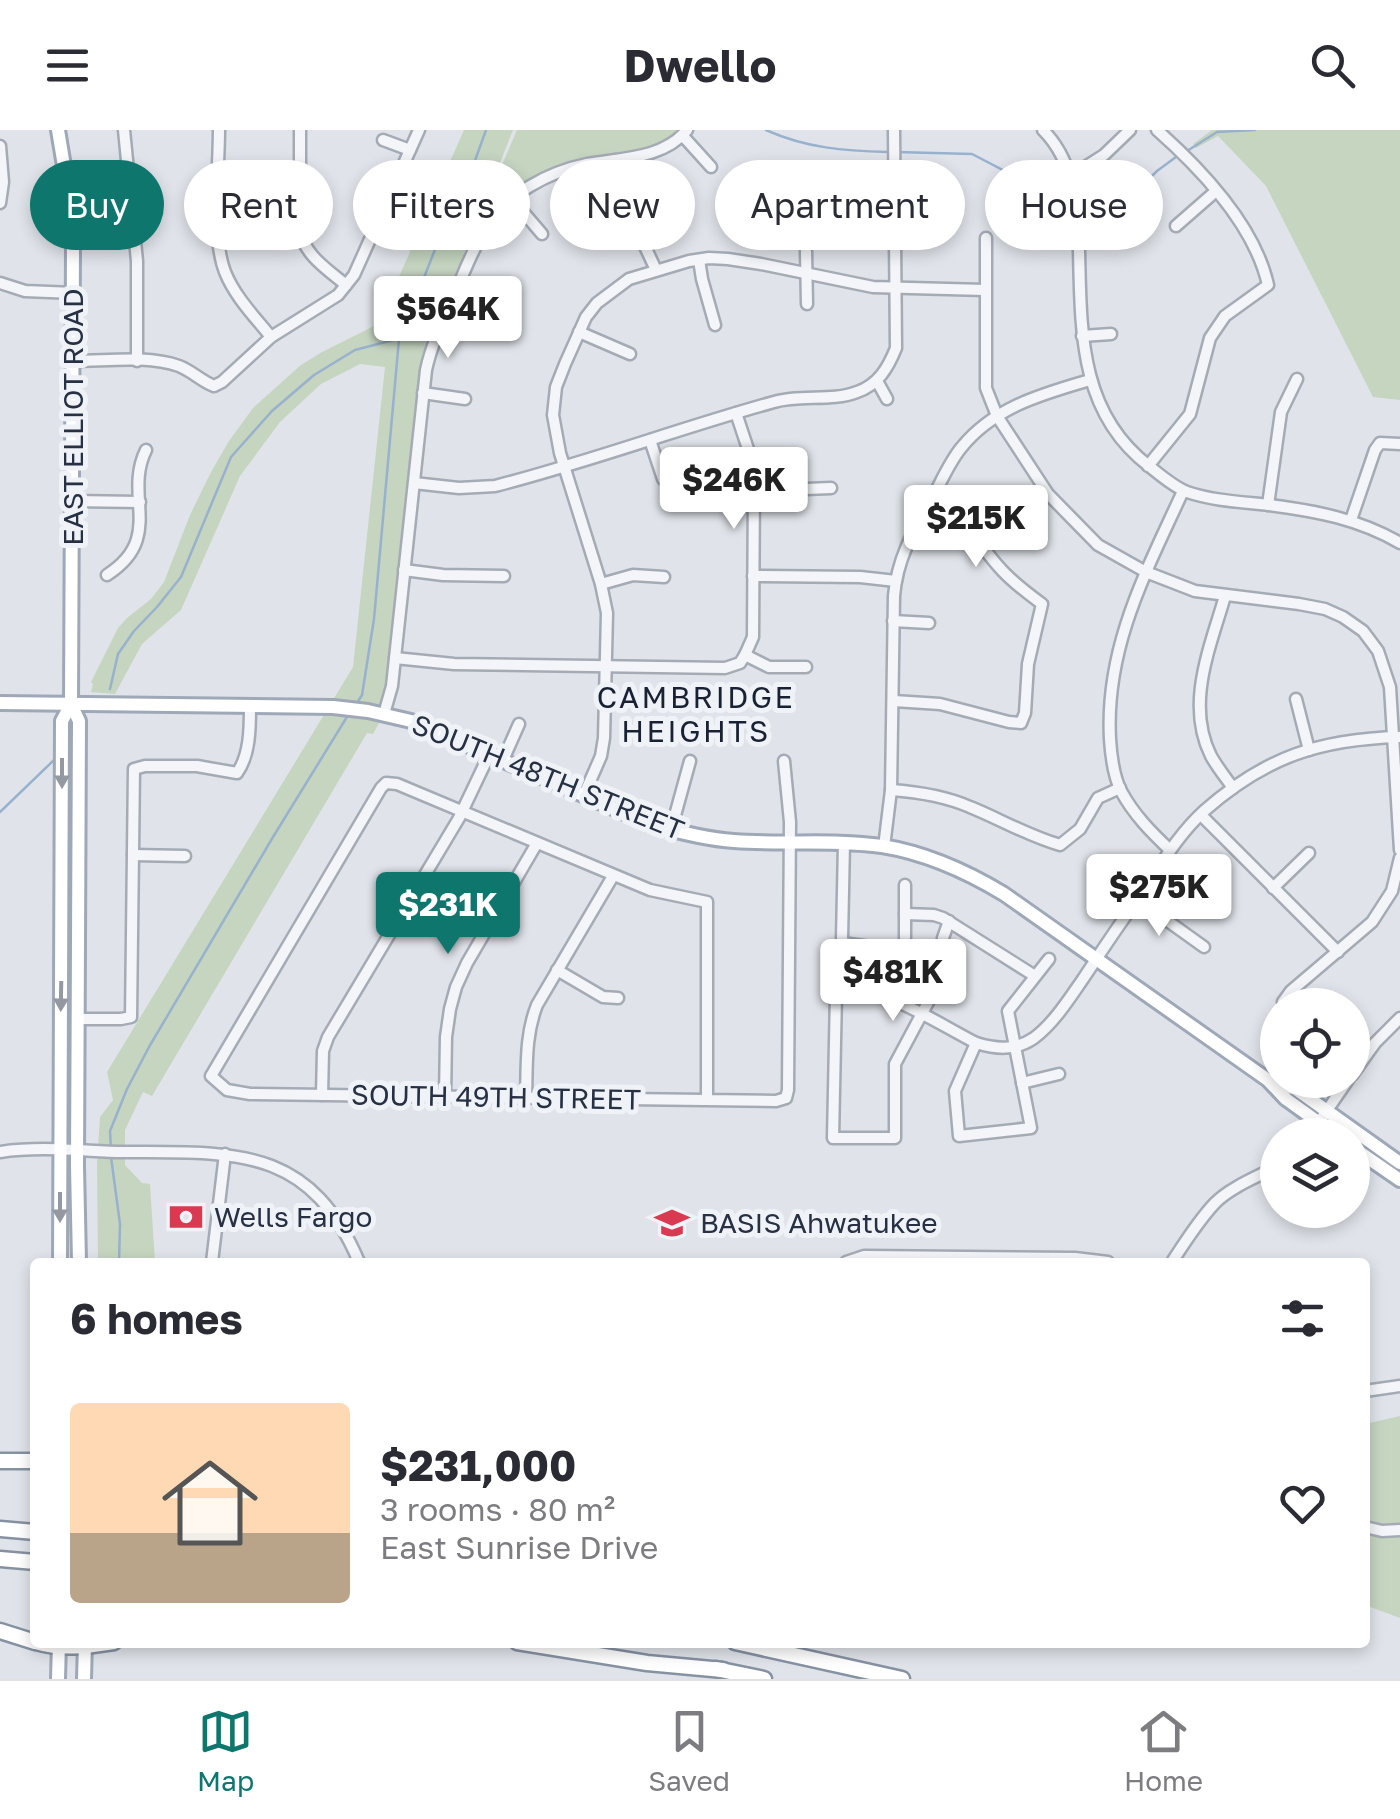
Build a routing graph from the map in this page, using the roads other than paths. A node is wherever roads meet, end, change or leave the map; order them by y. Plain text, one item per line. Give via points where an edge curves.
1 (58, 130) edge
2 (124, 130) edge
3 (220, 130) edge
4 (300, 130) edge
5 (419, 130) edge
6 (894, 130) edge
7 (1043, 130) edge
8 (1130, 130) edge
9 (1157, 130) edge
10 (685, 133) edge
11 (383, 140) dead end
12 (0, 146) edge
13 (410, 150) junction
14 (615, 160) edge
15 (1063, 160) edge
16 (1096, 160) edge
17 (711, 167) dead end
18 (1216, 191) junction
19 (0, 202) edge
20 (530, 220) edge
21 (1176, 226) dead end
22 (542, 234) dead end
23 (476, 250) edge
24 (647, 250) edge
25 (806, 250) edge
26 (986, 250) edge
27 (1080, 250) edge
28 (700, 260) junction
29 (656, 270) junction
30 (807, 274) junction
31 (0, 283) edge
32 (346, 285) junction
33 (896, 288) junction
34 (985, 290) junction
35 (74, 294) junction
36 (455, 295) junction
37 (807, 304) dead end
38 (490, 310) dead end
39 (715, 326) dead end
40 (579, 332) junction
41 (1111, 334) dead end
42 (1082, 336) junction
43 (271, 337) junction
44 (630, 354) dead end
45 (74, 360) junction
46 (137, 361) junction
47 (1297, 379) dead end
48 (1090, 380) junction
49 (877, 381) junction
50 (423, 393) junction
51 (465, 398) dead end
52 (888, 399) dead end
53 (736, 414) junction
54 (997, 416) junction
55 (650, 440) junction
56 (1400, 444) edge
57 (146, 450) dead end
58 (565, 466) junction
59 (1148, 466) junction
60 (663, 478) dead end
61 (414, 482) junction
62 (831, 488) dead end
63 (1184, 491) junction
64 (754, 492) junction
65 (930, 501) junction
66 (72, 502) junction
67 (140, 502) junction
68 (1268, 505) junction
69 (1352, 520) junction
70 (1400, 543) edge
71 (404, 570) junction
72 (1146, 572) junction
73 (106, 575) dead end
74 (504, 576) dead end
75 (753, 576) junction
76 (664, 578) dead end
77 (896, 581) junction
78 (601, 584) junction
79 (1225, 596) junction
80 (893, 621) junction
81 (929, 623) dead end
82 (746, 655) junction
83 (394, 658) junction
84 (606, 666) junction
85 (806, 667) dead end
86 (1296, 699) dead end
87 (894, 700) junction
88 (0, 703) edge
89 (71, 704) junction
90 (250, 706) junction
91 (384, 714) junction
92 (519, 724) dead end
93 (1396, 737) edge
94 (1308, 750) junction
95 (496, 758) junction
96 (784, 760) dead end
97 (690, 762) dead end
98 (1120, 788) junction
99 (1233, 788) junction
100 (891, 790) junction
101 (584, 795) junction
102 (462, 810) junction
103 (1200, 814) junction
104 (670, 830) junction
105 (790, 842) junction
106 (537, 843) junction
107 (844, 843) junction
108 (884, 847) junction
109 (1170, 850) junction
110 (1309, 853) dead end
111 (1400, 854) edge
112 (133, 855) junction
113 (185, 856) dead end
114 (612, 876) junction
115 (905, 884) dead end
116 (1274, 888) junction
117 (1137, 899) junction
118 (61, 902) junction
119 (78, 902) junction
120 (905, 914) junction
121 (949, 921) junction
122 (843, 943) junction
123 (1204, 947) dead end
124 (1338, 952) junction
125 (904, 958) junction
126 (1096, 959) junction
127 (1049, 960) dead end
128 (557, 970) junction
129 (1035, 976) junction
130 (905, 981) dead end
131 (841, 986) junction
132 (1295, 988) edge
133 (618, 998) dead end
134 (922, 1013) junction
135 (1400, 1018) edge
136 (79, 1019) junction
137 (976, 1043) junction
138 (1014, 1047) junction
139 (1370, 1049) edge
140 (1060, 1074) dead end
141 (1022, 1083) junction
142 (322, 1095) junction
143 (445, 1097) junction
144 (526, 1098) junction
145 (1335, 1098) edge
146 (707, 1100) junction
147 (1322, 1117) junction
148 (60, 1151) junction
149 (77, 1151) junction
150 (0, 1152) edge
151 (225, 1154) junction
152 (1370, 1159) edge
153 (1400, 1163) edge
154 (1260, 1176) edge
155 (1400, 1180) edge
156 (60, 1258) edge
157 (80, 1258) edge
158 (212, 1258) edge
159 (357, 1258) edge
160 (858, 1258) edge
161 (1075, 1258) edge
162 (1175, 1258) edge
163 (1400, 1386) edge
164 (1370, 1390) edge
165 (30, 1461) edge
166 (0, 1462) edge
167 (1370, 1528) edge
168 (0, 1529) edge
169 (1400, 1530) edge
170 (30, 1532) edge
171 (0, 1559) edge
172 (30, 1562) edge
173 (0, 1632) edge
174 (30, 1640) edge
175 (59, 1648) edge
176 (85, 1648) edge
177 (553, 1648) edge
178 (605, 1648) edge
179 (762, 1648) edge
180 (724, 1670) junction
181 (58, 1679) edge
182 (84, 1679) edge
183 (764, 1679) edge
184 (902, 1679) edge

1 - 35 main road, EAST ELLIOT ROAD
2 - 46 street via 137,261
3 - 43 street via 218,230 225,272
4 - 32 street via 302,244
5 - 13 street
6 - 33 street
7 - 15 street
8 - 16 street
9 - 18 street
10 - 14 street via 650,153
10 - 17 street
11 - 13 street
12 - 19 street
13 - 32 street
18 - 21 street
18 - 59 street via 1238,219 1268,285 1224,316 1210,338 1190,414
20 - 22 street
23 - 36 street
24 - 29 street
25 - 30 street
26 - 34 street
27 - 42 street
28 - 29 street
28 - 30 street
28 - 39 street
29 - 40 street via 629,279 597,303
30 - 33 street
30 - 37 street
31 - 35 street
32 - 43 street
33 - 34 street
33 - 49 street via 896,348
34 - 54 street via 986,388
35 - 45 main road, EAST ELLIOT ROAD
36 - 38 street
36 - 50 street via 434,340
40 - 44 street
40 - 58 street via 556,387 553,415
41 - 42 street
42 - 48 street
43 - 46 street via 214,386 179,366
45 - 46 street
45 - 66 main road, EAST ELLIOT ROAD
47 - 68 street via 1281,412
48 - 54 street via 1034,396
48 - 59 street via 1109,425
49 - 52 street
49 - 53 street via 843,396 780,400
50 - 51 street
50 - 61 street
53 - 55 street
53 - 64 street
54 - 65 street via 959,450
54 - 72 street via 1048,494 1098,545
55 - 58 street
55 - 60 street
56 - 69 street via 1380,442
57 - 67 street
58 - 61 street via 495,486
58 - 78 street
59 - 63 street
61 - 71 street
62 - 64 street
63 - 68 street
63 - 72 street
64 - 75 street
65 - 77 street
65 - 87 street via 956,518 1042,604 1025,712 1021,723 1009,722
66 - 67 street
66 - 89 main road, EAST ELLIOT ROAD
67 - 73 street via 134,548
68 - 69 street
69 - 70 street
71 - 74 street
71 - 83 street
72 - 79 street
72 - 98 street via 1123,629 1108,707
75 - 77 street
75 - 82 street via 753,637
76 - 78 street via 632,576
77 - 80 street
78 - 84 street
79 - 93 street via 1325,610 1363,631 1390,687
79 - 99 street via 1200,683 1200,722
80 - 81 street
80 - 87 street
82 - 84 street via 725,668
82 - 85 street via 768,667
83 - 84 street
83 - 91 street
84 - 101 street via 604,738
86 - 94 street
87 - 100 street
88 - 89 main road, SOUTH 48TH STREET
89 - 90 main road, SOUTH 48TH STREET
89 -> 118 main road, EAST ELLIOT ROAD via 62,721
89 - 119 main road, EAST ELLIOT ROAD via 79,721
90 - 91 main road, SOUTH 48TH STREET
90 - 112 street via 237,774 197,766 134,769
91 - 95 main road, SOUTH 48TH STREET
92 - 95 street
93 - 94 street
93 - 111 street
94 - 99 street
95 - 101 main road, SOUTH 48TH STREET
95 - 102 street
96 - 105 street
97 - 104 street
98 - 100 street via 1098,798 1060,845 967,805
98 - 109 street
99 - 103 street
100 - 108 street
101 - 104 main road, SOUTH 48TH STREET
102 - 106 street
102 - 142 street via 328,1036
102 - 142 street, SOUTH 49TH STREET via 397,784 381,788 211,1076 239,1092
103 - 109 street
103 - 116 street
104 - 105 main road, SOUTH 48TH STREET
105 - 107 main road, SOUTH 48TH STREET
105 - 146 street, SOUTH 49TH STREET via 786,1098
106 - 114 street
106 - 143 street via 456,987
107 - 108 main road, SOUTH 48TH STREET
107 - 122 street
108 - 126 main road, SOUTH 48TH STREET via 984,882
109 - 117 street
110 - 116 street
111 - 124 street via 1384,906
112 - 113 street
112 - 136 street via 131,1017
114 - 128 street
114 - 146 street via 707,902
115 - 120 street
116 - 124 street
117 - 123 street
117 - 126 street
118 - 119 main road
118 -> 148 main road, EAST ELLIOT ROAD
119 - 136 main road, EAST ELLIOT ROAD
120 - 121 street
120 - 125 street
121 - 129 street
121 - 134 street via 942,976
122 - 125 street
122 - 131 street
124 - 132 street
125 - 130 street
126 - 138 street via 1062,1010 1036,1037
126 - 147 main road, SOUTH 48TH STREET via 1268,1080 1296,1090
127 - 129 street
128 - 133 street via 603,997
128 - 144 street via 530,1023
129 - 138 street via 1008,1011
131 - 134 street
131 - 134 street via 833,1138 895,1138 895,1064
134 - 137 street
135 - 139 street
136 - 149 main road, EAST ELLIOT ROAD
137 - 138 street
137 - 141 street via 955,1091 959,1136 1031,1128
138 - 141 street
140 - 141 street
142 - 143 street, SOUTH 49TH STREET
143 - 144 street, SOUTH 49TH STREET
144 - 146 street, SOUTH 49TH STREET
145 - 147 street
147 - 153 main road, SOUTH 48TH STREET
148 - 149 street
148 - 150 street
148 -> 156 main road, EAST ELLIOT ROAD
149 - 151 street
149 - 157 main road, EAST ELLIOT ROAD
151 - 158 street
151 - 159 street via 274,1167 306,1188 335,1216
152 - 155 main road
154 - 162 street via 1214,1204
160 - 161 street
163 - 164 street
165 - 166 highway
167 - 169 street
168 - 170 highway
171 - 172 highway
173 - 174 highway
175 - 181 main road
176 - 182 main road
177 - 180 highway
178 - 180 highway
179 - 184 highway
180 - 183 highway

